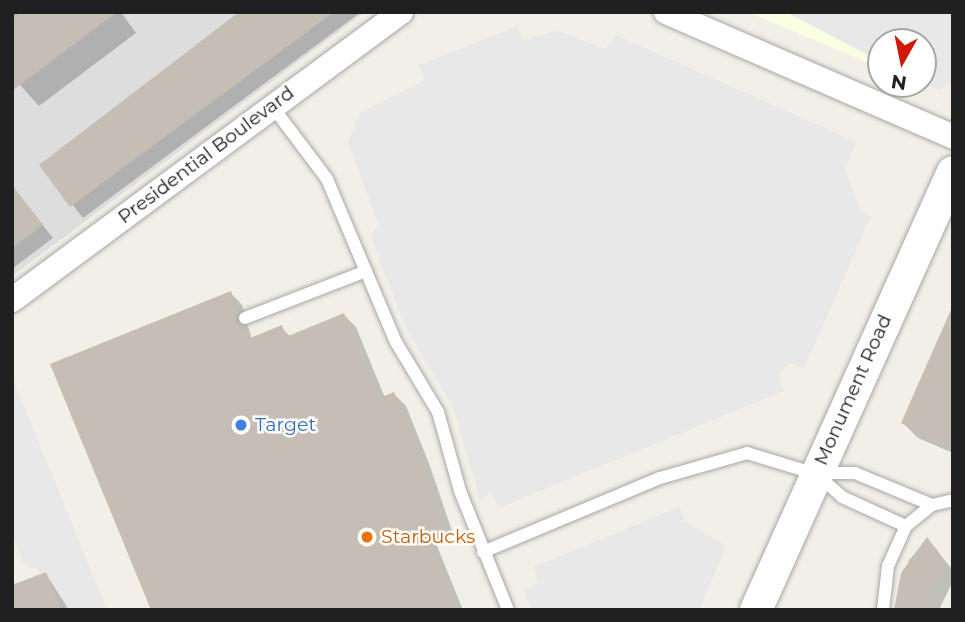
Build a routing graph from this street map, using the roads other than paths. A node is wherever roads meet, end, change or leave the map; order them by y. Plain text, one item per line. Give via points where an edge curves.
1 (401, 12) edge
2 (666, 12) edge
3 (272, 105) junction
4 (953, 137) edge
5 (953, 172) edge
6 (366, 271) junction
7 (12, 300) edge
8 (244, 318) dead end
9 (816, 474) junction
10 (953, 500) edge
11 (932, 505) junction
12 (906, 526) junction
13 (483, 552) junction
14 (508, 610) edge
15 (756, 610) edge
16 (883, 610) edge

1 - 3 street, Presidential Boulevard
2 - 4 street
3 - 6 lane via 327,179
3 - 7 street, Presidential Boulevard
5 - 9 street, Monument Road
6 - 8 lane
6 - 13 lane via 396,342 442,420
9 - 11 lane via 855,472
9 - 12 lane via 842,497
9 - 13 lane via 762,454 729,455
9 - 15 street, Monument Road
10 - 11 lane
11 - 12 lane
12 - 16 lane via 888,566
13 - 14 lane

